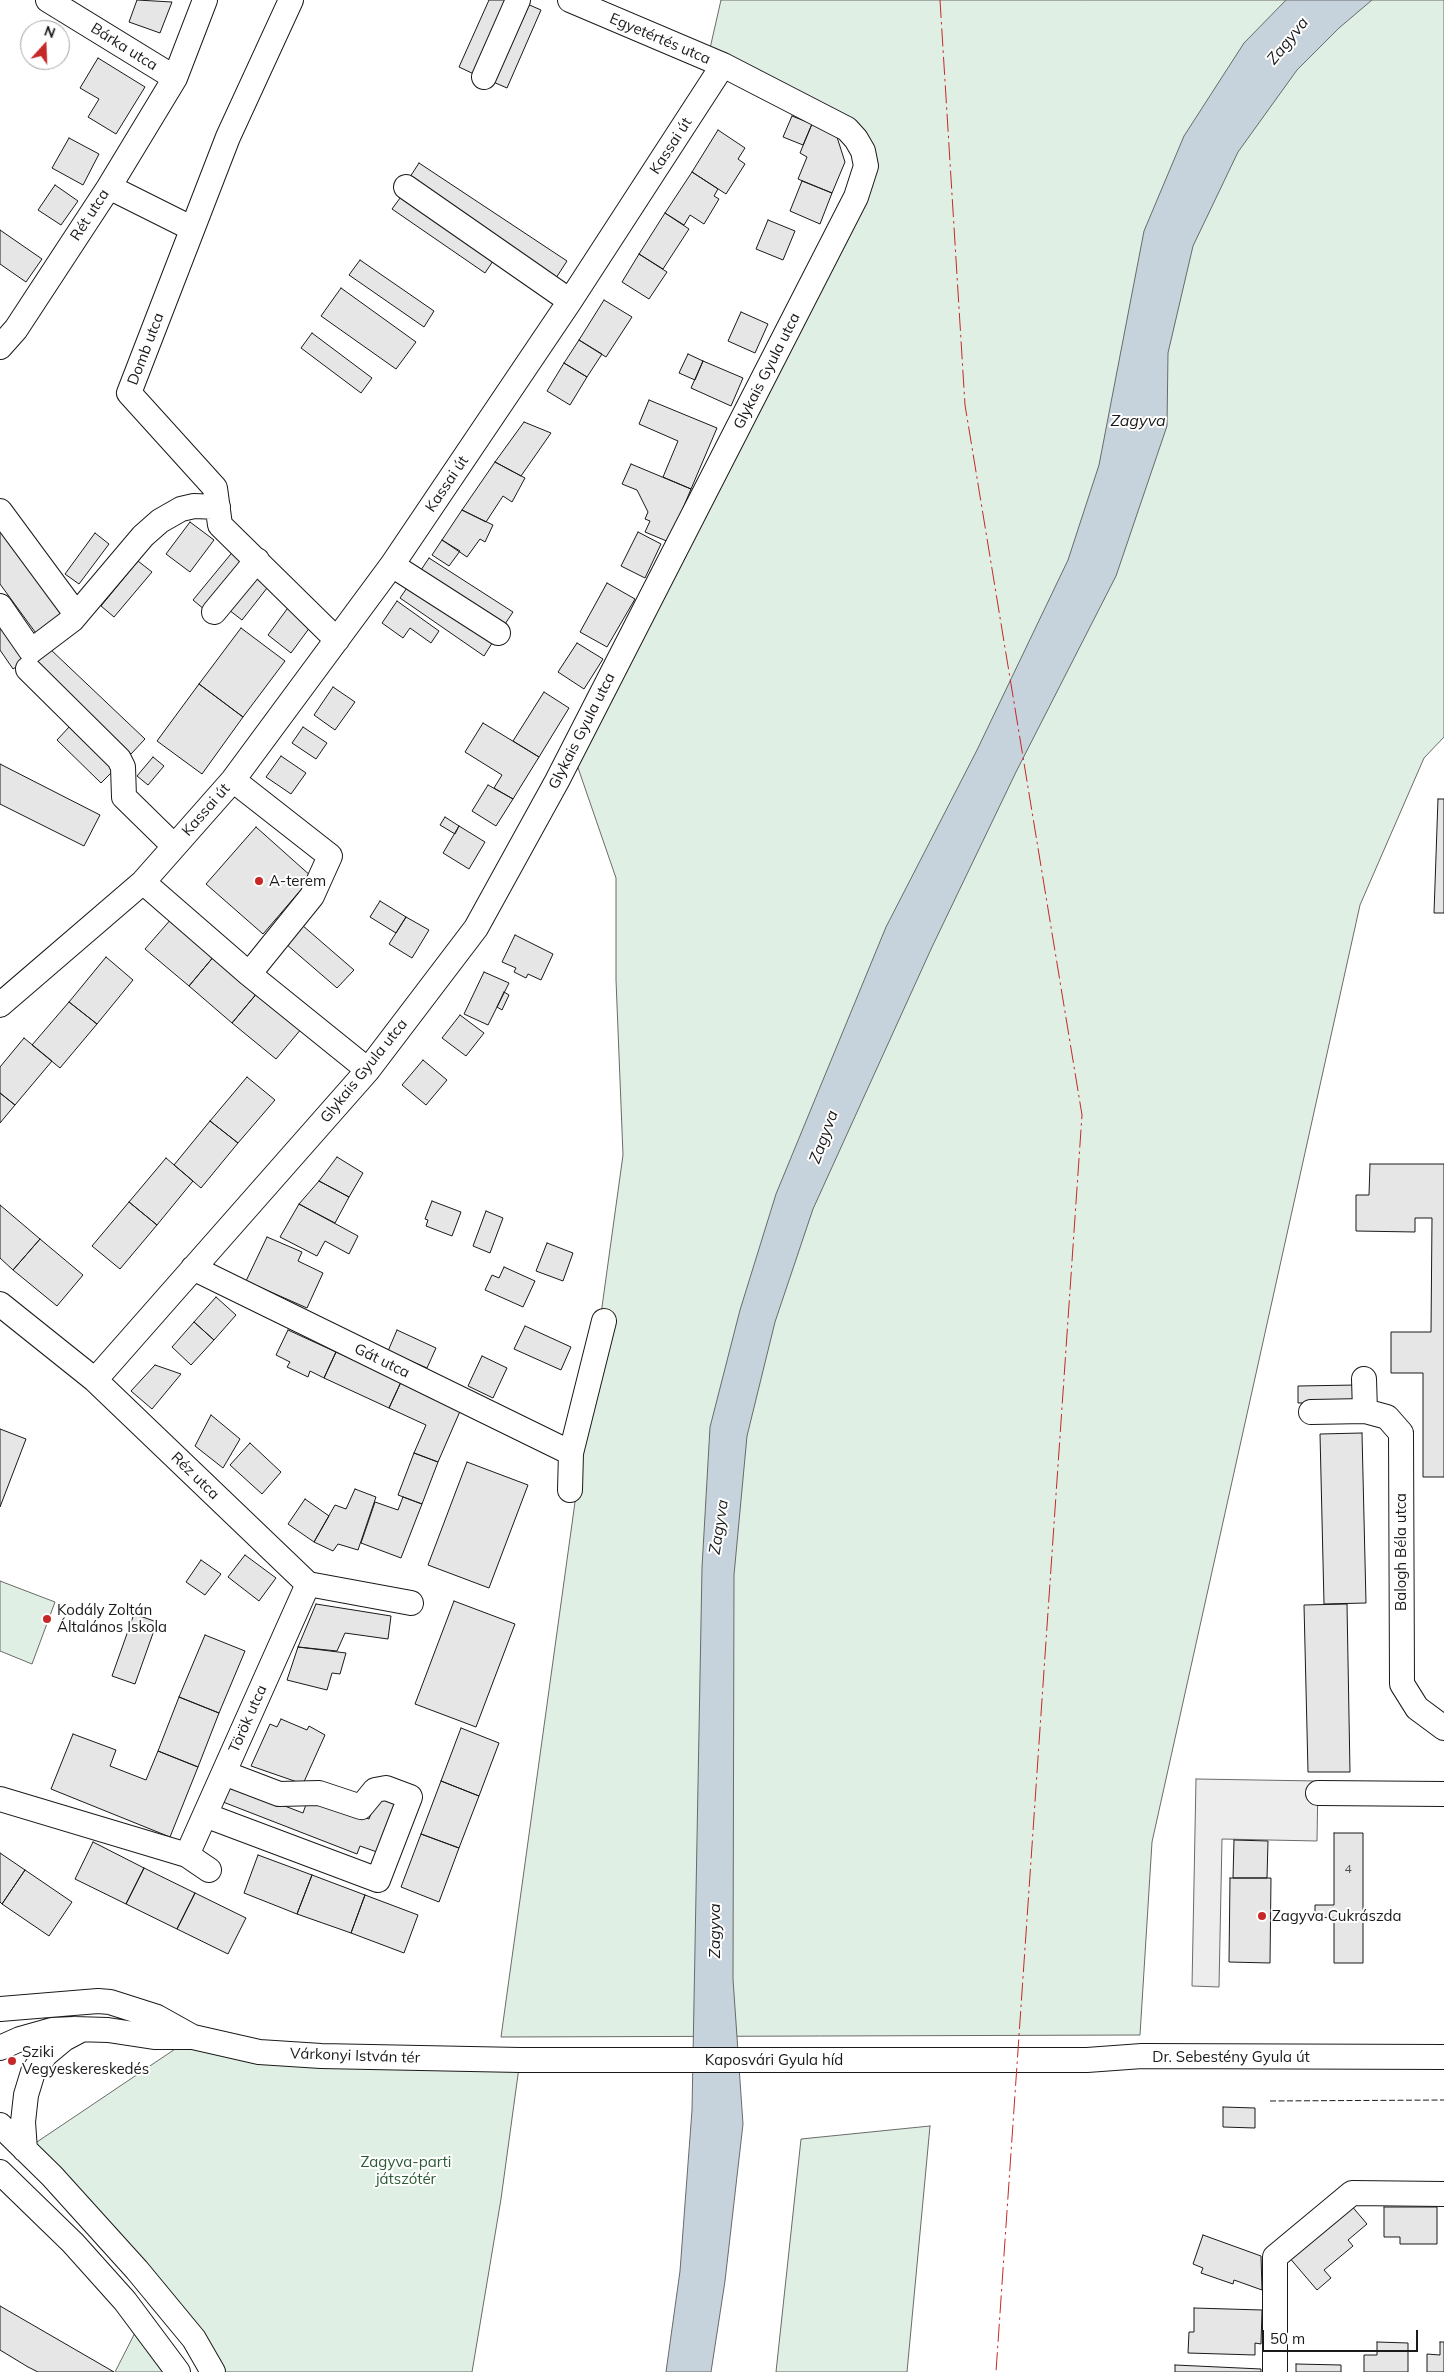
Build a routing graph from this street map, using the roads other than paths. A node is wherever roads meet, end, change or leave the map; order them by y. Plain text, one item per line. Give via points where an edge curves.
1 (48, 0) edge
2 (205, 0) edge
3 (291, 0) edge
4 (518, 0) edge
5 (570, 0) edge
6 (723, 66) junction
7 (484, 77) dead end
8 (175, 78) junction
9 (108, 186) junction
10 (406, 187) dead end
11 (191, 228) junction
12 (570, 301) junction
13 (0, 347) edge
14 (218, 507) junction
15 (0, 511) edge
16 (256, 560) junction
17 (392, 565) junction
18 (0, 606) edge
19 (214, 612) dead end
20 (76, 614) junction
21 (498, 633) dead end
22 (338, 640) junction
23 (28, 669) dead end
24 (233, 780) junction
25 (174, 846) junction
26 (142, 882) junction
27 (249, 974) junction
28 (0, 1005) edge
29 (368, 1070) junction
30 (193, 1268) junction
31 (0, 1304) edge
32 (604, 1321) dead end
33 (1364, 1379) dead end
34 (95, 1380) junction
35 (1365, 1411) junction
36 (1311, 1412) dead end
37 (571, 1453) junction
38 (570, 1490) dead end
39 (308, 1584) junction
40 (410, 1603) dead end
41 (1444, 1728) edge
42 (224, 1773) junction
43 (1318, 1793) dead end
44 (1444, 1794) edge
45 (0, 1799) edge
46 (205, 1815) junction
47 (187, 1855) junction
48 (209, 1870) dead end
49 (0, 2009) edge
50 (82, 2030) junction
51 (193, 2037) junction
52 (0, 2048) edge
53 (1444, 2057) edge
54 (525, 2060) joint
55 (1019, 2060) joint
56 (0, 2125) edge
57 (26, 2150) junction
58 (0, 2172) edge
59 (1444, 2194) edge
60 (178, 2372) edge
61 (213, 2372) edge
62 (1275, 2372) edge

1 - 8 street, Bárka utca
2 - 8 street, Rét utca
3 - 11 street, Domb utca via 228,137
4 - 7 street
5 - 6 street, Egyetértés utca
6 - 12 street, Kassai út
6 - 29 street, Glykais Gyula utca via 847,129 863,151 866,166 856,197 557,781 476,928
8 - 9 street, Rét utca
9 - 11 street
9 - 13 street, Rét utca via 16,329
10 - 12 street
11 - 14 street, Domb utca via 129,393 215,488
12 - 17 street, Kassai út
14 - 16 street, Domb utca via 220,525
14 - 20 street via 181,509 160,521 143,536
15 - 20 street
16 - 19 street
16 - 22 street, Domb utca
17 - 21 street
17 - 22 street, Kassai út
18 - 20 street via 31,651
22 - 24 street, Kassai út
23 - 25 street via 120,759 124,797
24 - 25 street, Kassai út
24 - 27 street via 330,856 312,896
25 - 26 street, Kassai út
26 - 27 street
26 - 28 street, Kassai út
27 - 29 street
29 - 30 street, Glykais Gyula utca
30 - 34 street, Glykais Gyula utca
30 - 37 street, Gát utca
31 - 34 street, Réz utca
32 - 37 street
33 - 35 street
34 - 39 street, Réz utca
35 - 36 street, Balogh Béla utca
35 - 41 street, Balogh Béla utca via 1387,1417 1401,1433 1402,1684 1417,1708
37 - 38 street
39 - 40 street
39 - 42 street, Török utca
42 - 46 street, Török utca
42 - 46 street via 279,1794 319,1794 361,1807 376,1790 386,1788 410,1797 378,1880
43 - 44 street
45 - 47 street
46 - 47 street, Török utca
47 - 48 street
49 - 51 street, Várkonyi István tér via 110,2002 157,2017
50 - 51 street, Várkonyi István tér
50 - 52 street, Várkonyi István tér via 52,2030
50 - 57 street via 46,2054 33,2072 23,2122
51 - 54 street, Várkonyi István tér via 259,2052
53 - 55 street, Dr. Sebestény Gyula út via 1142,2056
54 - 55 street, Kaposvári Gyula híd
56 - 57 street
57 - 61 street via 137,2270 194,2339
58 - 60 street via 73,2243 125,2301
59 - 62 street via 1352,2194 1275,2256

